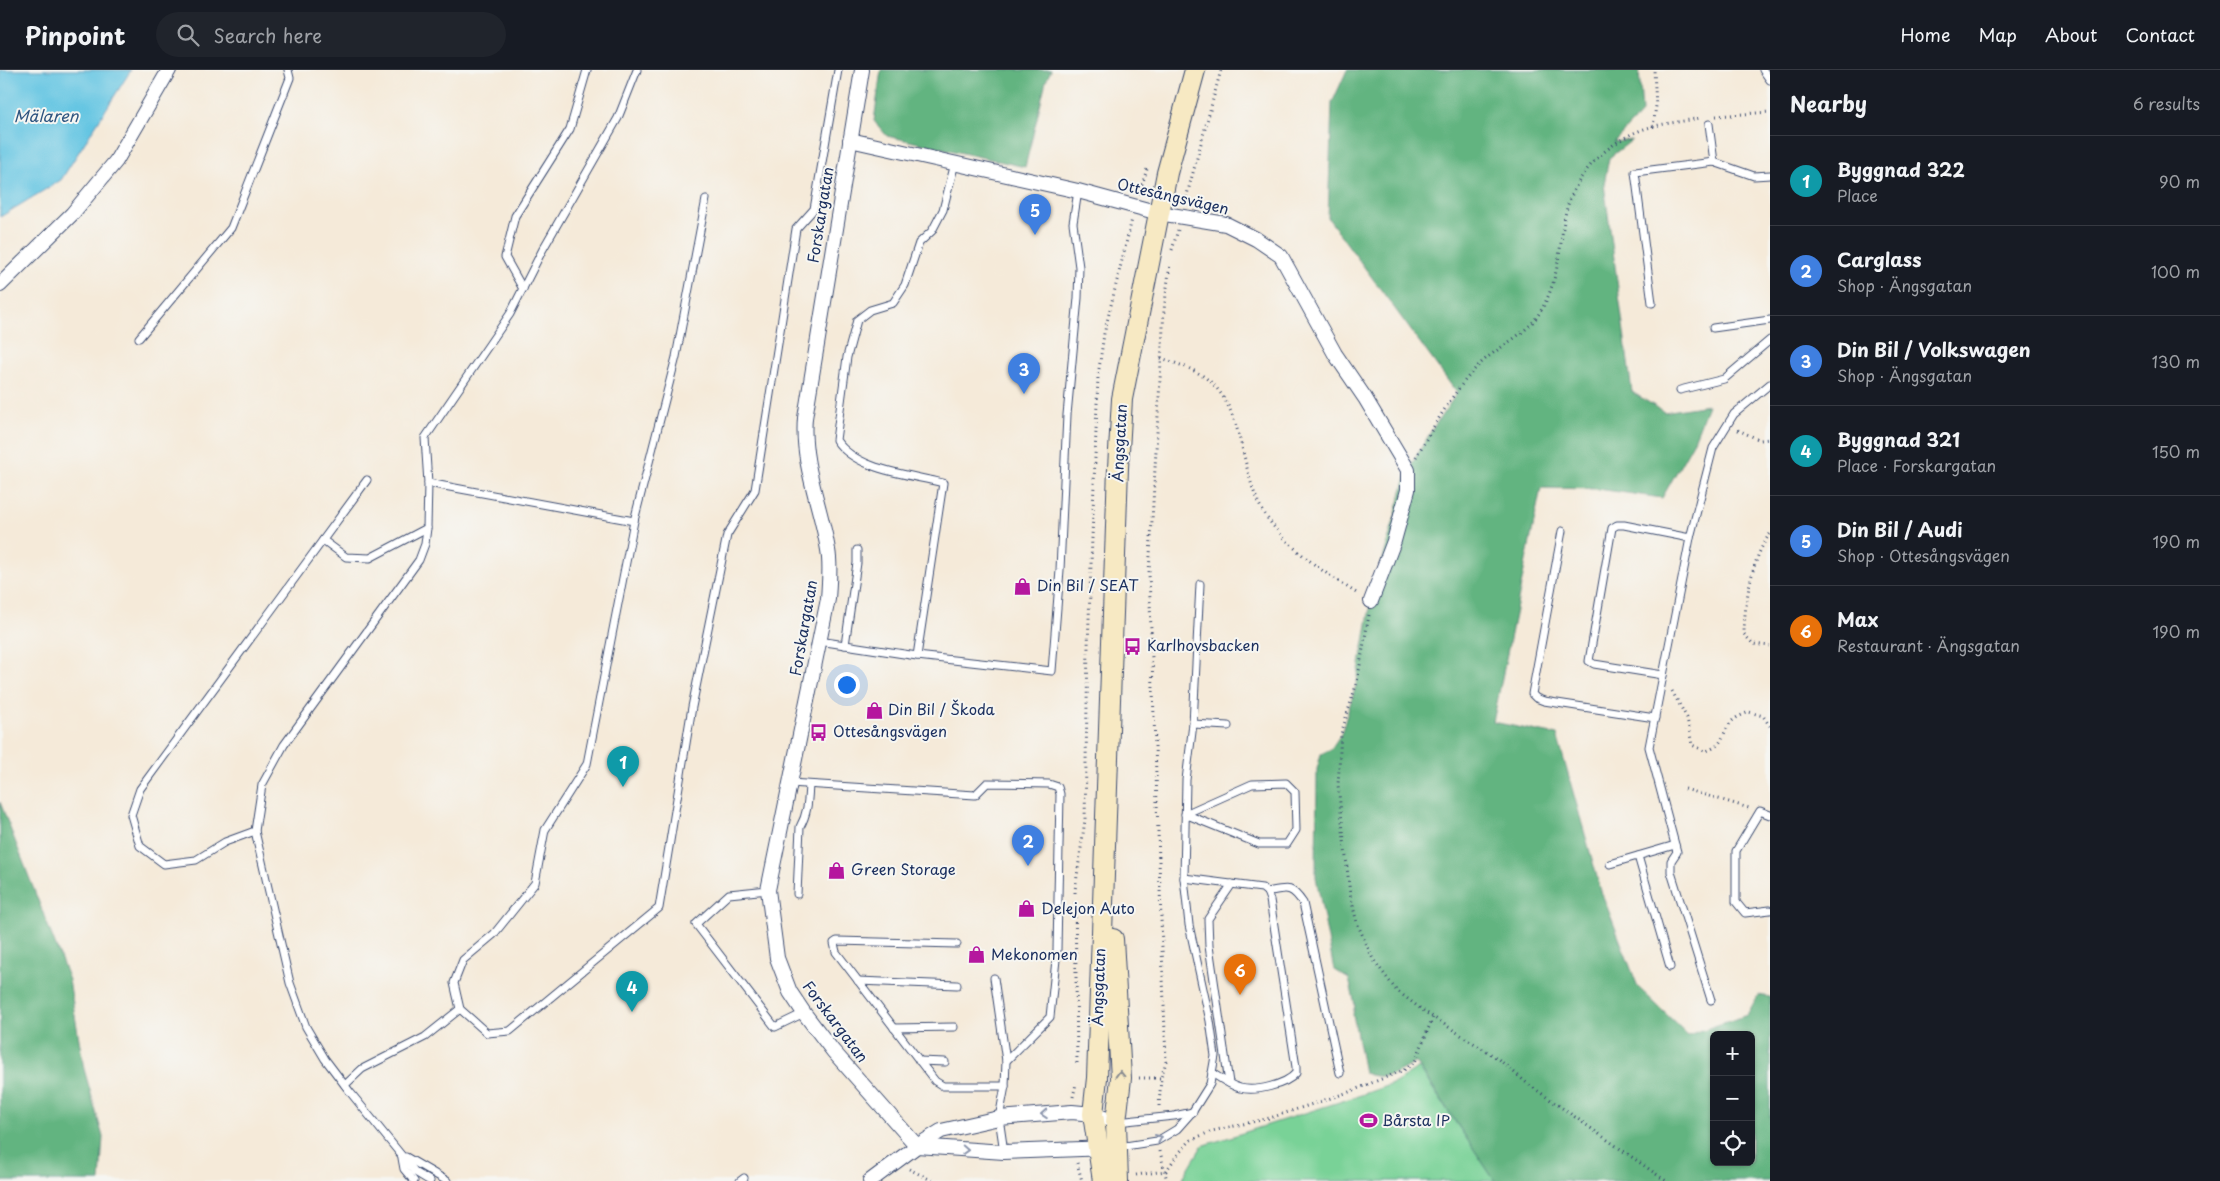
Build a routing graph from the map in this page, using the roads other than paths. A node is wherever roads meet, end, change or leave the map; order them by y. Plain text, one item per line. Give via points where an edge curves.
1 (168, 70) edge
2 (288, 70) edge
3 (587, 70) edge
4 (637, 70) edge
5 (838, 70) edge
6 (862, 70) edge
7 (1195, 70) edge
8 (1763, 70) edge
9 (1770, 80) edge
10 (1708, 121) road end
11 (850, 140) junction
12 (1714, 162) junction
13 (954, 163) junction
14 (1770, 175) edge
15 (1078, 191) junction
16 (706, 199) dead end
17 (1159, 213) junction
18 (0, 284) edge
19 (523, 289) junction
20 (1652, 302) dead end
21 (1770, 320) edge
22 (1713, 328) dead end
23 (139, 338) dead end
24 (1770, 340) edge
25 (1770, 384) edge
26 (1680, 390) dead end
27 (367, 480) dead end
28 (428, 483) junction
29 (634, 520) junction
30 (426, 528) junction
31 (1562, 531) dead end
32 (1690, 538) junction
33 (323, 540) junction
34 (857, 550) dead end
35 (1200, 584) dead end
36 (1371, 601) road end
37 (820, 641) junction
38 (845, 644) junction
39 (917, 656) junction
40 (1663, 675) junction
41 (1655, 718) junction
42 (1192, 724) junction
43 (1228, 726) dead end
44 (790, 783) junction
45 (809, 784) junction
46 (1185, 814) junction
47 (1770, 815) edge
48 (1106, 824) junction
49 (255, 831) junction
50 (1675, 845) junction
51 (1638, 856) junction
52 (1610, 864) dead end
53 (1184, 878) junction
54 (1232, 884) junction
55 (768, 890) junction
56 (1267, 892) junction
57 (797, 894) dead end
58 (1770, 910) edge
59 (957, 944) dead end
60 (1670, 968) dead end
61 (994, 978) dead end
62 (858, 981) junction
63 (957, 984) dead end
64 (1711, 1000) dead end
65 (460, 1009) junction
66 (804, 1013) junction
67 (954, 1027) dead end
68 (894, 1028) junction
69 (919, 1060) junction
70 (1006, 1061) junction
71 (945, 1062) dead end
72 (1212, 1073) junction
73 (1340, 1073) dead end
74 (1230, 1083) junction
75 (345, 1085) junction
76 (1005, 1086) junction
77 (1193, 1112) junction
78 (1093, 1114) junction
79 (999, 1118) junction
80 (1116, 1122) junction
81 (917, 1146) junction
82 (1107, 1148) junction
83 (1004, 1152) junction
84 (401, 1155) junction
85 (872, 1180) edge
86 (1113, 1180) edge
87 (414, 1181) edge
88 (430, 1181) edge
89 (447, 1181) edge

1 - 18 street via 116,161 72,214
2 - 23 lane via 290,78 231,228
3 - 19 lane via 570,129 515,216 505,257
4 - 19 lane via 618,118
5 - 65 lane via 814,209 796,229 755,490 727,535 692,707 659,908 510,1031 488,1033
6 - 11 street, Forskargatan
7 - 17 main road, Ängsgatan
8 - 9 lane
10 - 12 lane
11 - 13 street, Ottesångsvägen
11 - 37 street, Forskargatan via 803,434 829,558 828,599
12 - 14 lane via 1754,176
12 - 20 lane via 1635,172
13 - 15 street, Ottesångsvägen
13 - 39 lane via 943,210 932,231 919,243 905,285 893,303 870,310 857,320 847,357 836,440 844,451 865,464 944,483
15 - 17 street, Ottesångsvägen
15 - 39 lane via 1072,224 1079,267 1078,298 1067,415 1052,671
16 - 29 lane via 676,357
17 - 36 street, Ottesångsvägen via 1226,224 1256,238 1281,256 1335,354 1408,470 1408,490 1394,541
17 - 48 main road, Ängsgatan via 1122,399
19 - 28 lane via 510,314 425,438
21 - 22 lane
24 - 26 lane via 1724,379
25 - 32 lane via 1734,414 1713,448
27 - 33 lane
28 - 29 lane
28 - 30 lane
29 - 65 lane via 587,764 545,830 534,883 494,934 463,960 454,983
30 - 33 lane via 370,558 346,557
30 - 49 lane via 426,544 419,560 284,745 262,785
31 - 41 lane via 1532,694 1544,701
32 - 40 lane
32 - 40 lane via 1624,525 1612,528 1589,661
33 - 49 lane via 140,788 131,814 140,846 164,864 196,860 225,842
34 - 38 lane
35 - 42 lane
37 - 38 lane
37 - 44 street, Forskargatan
38 - 39 lane
40 - 41 lane
41 - 50 lane via 1649,752
42 - 43 lane
42 - 46 lane
44 - 45 lane
44 - 55 street, Forskargatan
45 - 57 lane via 805,820 800,826
45 - 70 lane via 975,795 987,783 1058,787 1058,950 1050,1017
46 - 46 lane via 1259,844 1287,844 1296,830 1295,792 1286,783 1252,784
46 - 53 lane
47 - 58 lane via 1760,811 1736,852 1736,902 1745,913
48 - 78 main road, Ängsgatan
80 -> 48 main road, Ängsgatan via 1121,1078
49 - 75 lane via 296,1000 325,1059
50 - 51 lane
50 - 64 lane via 1677,852 1671,861 1671,872
51 - 52 lane
51 - 60 lane
53 - 54 lane
53 - 72 lane via 1189,925 1210,1020 1215,1056
54 - 56 lane via 1262,888
54 - 74 lane via 1208,919 1209,946
55 - 66 street, Forskargatan via 777,958 790,992
55 - 66 lane via 728,894 696,924 775,1027
56 - 73 lane via 1287,888 1295,891 1303,903
56 - 74 lane via 1296,1073 1285,1082 1256,1088 1240,1088
59 - 62 lane via 837,941 834,943 836,952
61 - 70 lane
62 - 63 lane
62 - 68 lane
65 - 75 lane via 426,1037 362,1069
66 - 81 street, Forskargatan via 833,1051
67 - 68 lane
68 - 69 lane
69 - 71 lane
69 - 76 lane via 943,1086
70 - 76 lane
72 - 74 lane
72 - 77 lane via 1210,1084
75 - 84 lane
76 - 79 lane
77 - 80 lane
82 -> 77 lane via 1157,1141
78 -> 79 street via 1072,1112
78 - 80 street
78 - 82 main road, Ängsgatan
79 - 81 street via 941,1131
79 - 83 lane
80 - 82 main road, Ängsgatan
81 -> 83 street
81 - 85 street
82 - 83 street
82 - 86 main road
84 - 87 lane via 404,1169
84 - 88 lane via 415,1172
84 - 89 lane

